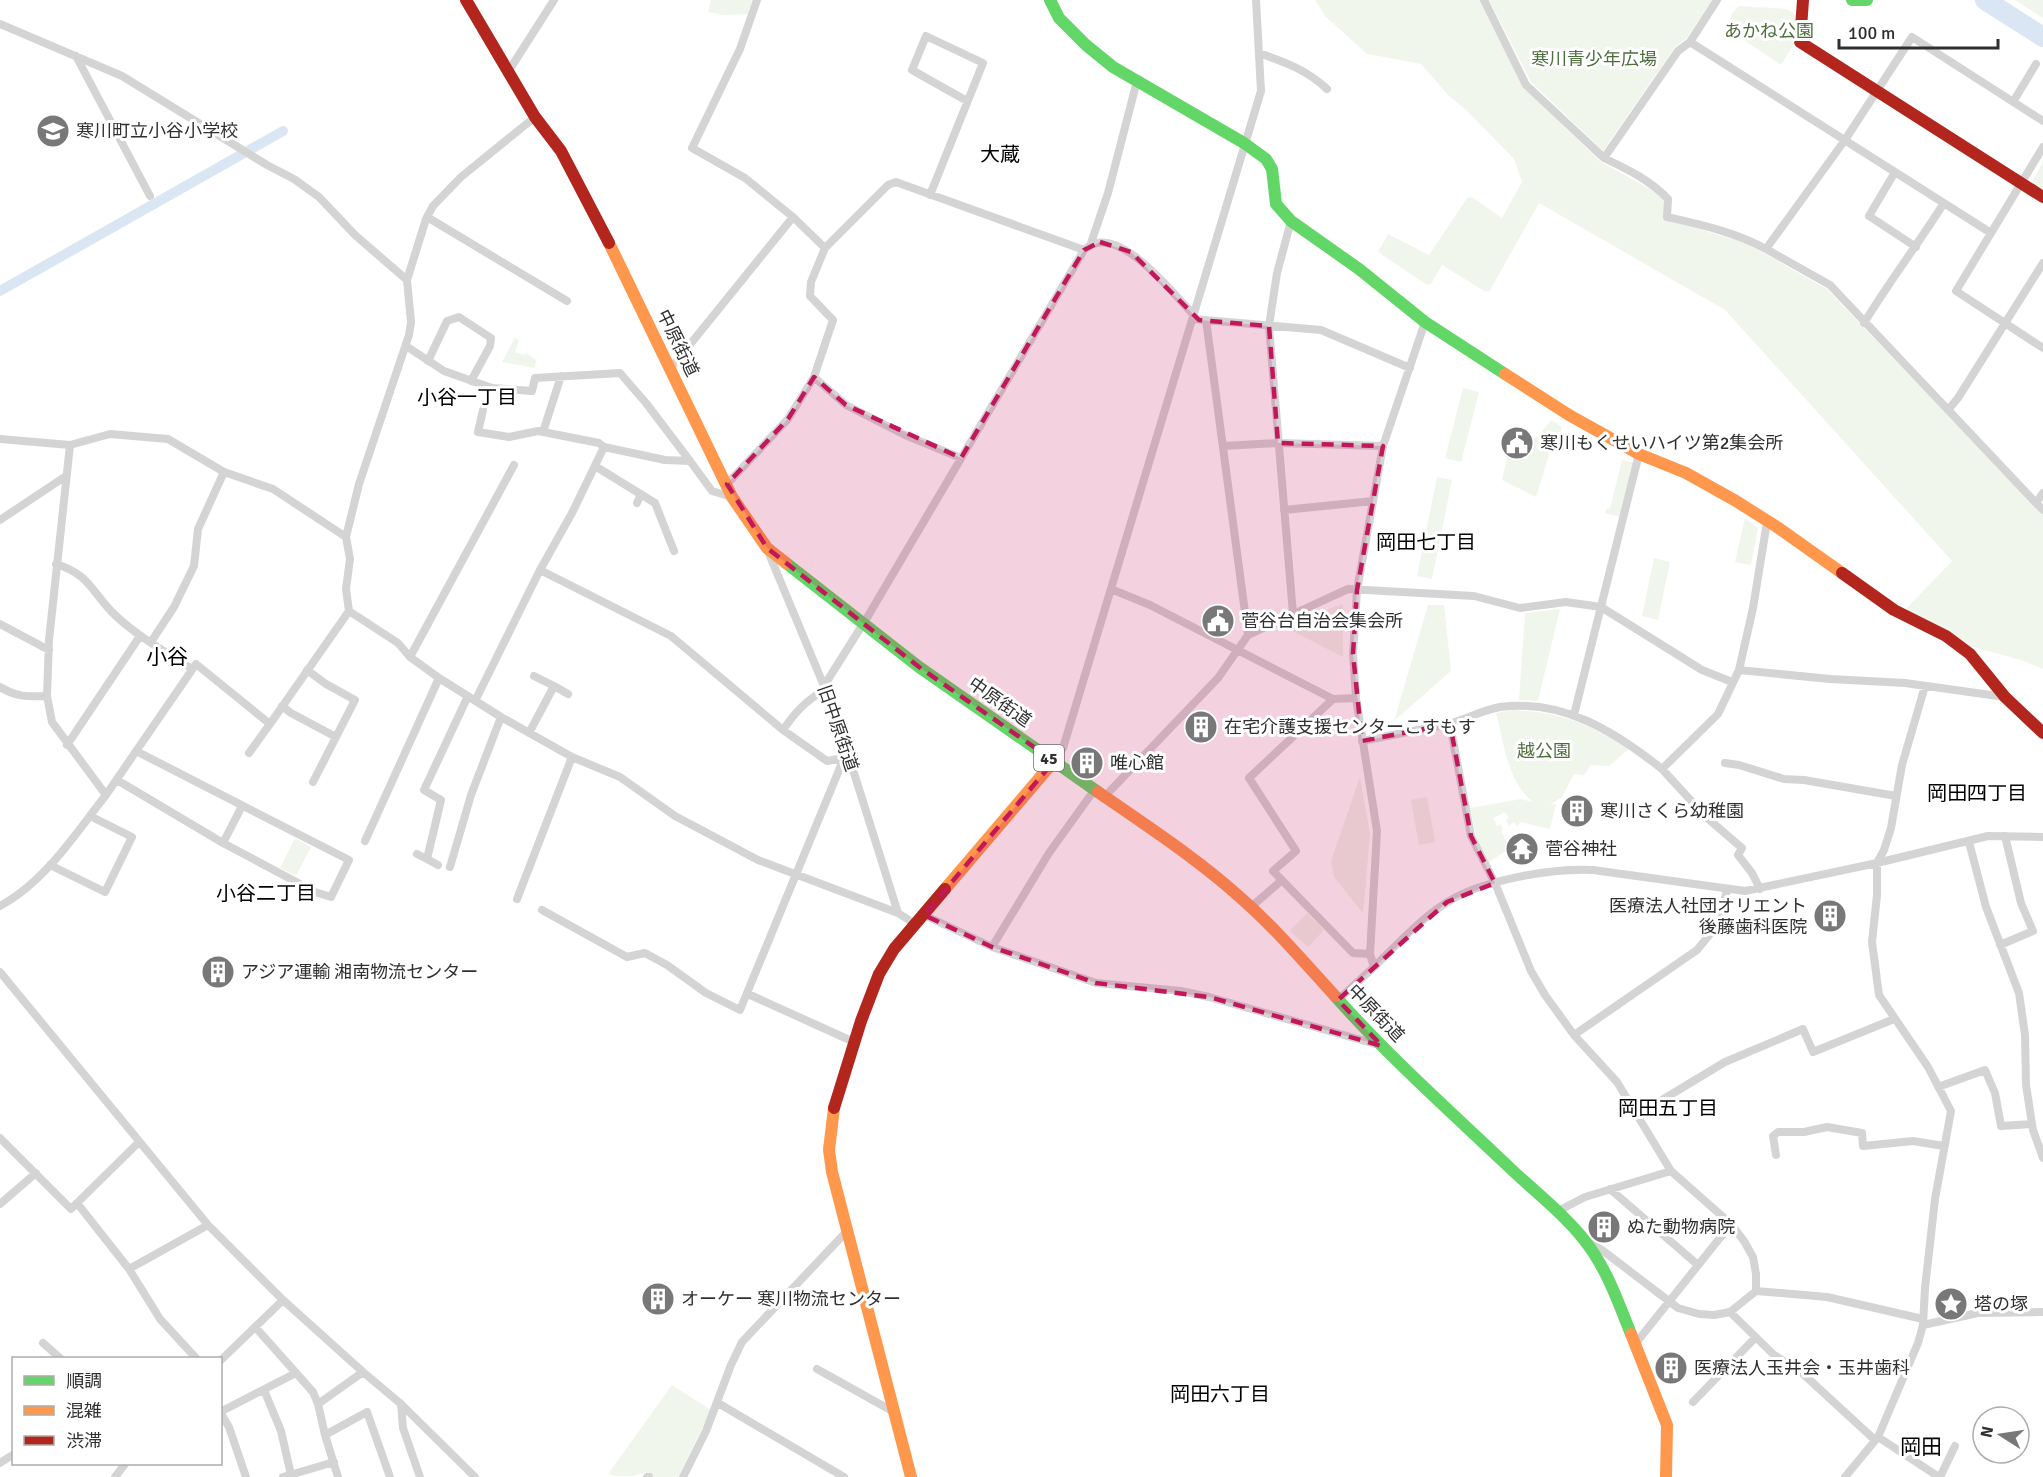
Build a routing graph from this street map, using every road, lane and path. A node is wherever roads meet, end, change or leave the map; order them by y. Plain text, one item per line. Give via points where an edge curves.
1 (466, 0) edge
2 (554, 0) edge
3 (757, 0) edge
4 (1050, 0) edge
5 (1256, 0) edge
6 (1484, 0) edge
7 (1717, 0) edge
8 (1803, 0) edge
9 (1852, 0) edge
10 (1867, 0) edge
11 (0, 24) edge
12 (1690, 42) junction
13 (1259, 53) junction
14 (76, 56) junction
15 (2036, 64) dead end
16 (508, 72) junction
17 (1137, 81) junction
18 (1327, 89) dead end
19 (1876, 90) junction
20 (967, 101) junction
21 (2013, 102) junction
22 (535, 117) junction
23 (2043, 121) edge
24 (1845, 140) junction
25 (1244, 142) junction
26 (2043, 147) edge
27 (1604, 158) junction
28 (1895, 172) junction
29 (2021, 183) junction
30 (930, 195) junction
31 (150, 196) dead end
32 (2043, 197) edge
33 (1944, 203) junction
34 (427, 217) junction
35 (793, 217) junction
36 (1291, 221) junction
37 (1991, 233) junction
38 (1091, 243) junction
39 (1916, 247) junction
40 (825, 248) junction
41 (1766, 249) junction
42 (1084, 250) junction
43 (2043, 263) edge
44 (407, 280) junction
45 (567, 301) dead end
46 (1193, 317) junction
47 (1206, 320) junction
48 (1425, 322) junction
49 (1864, 323) junction
50 (2005, 323) junction
51 (1269, 326) junction
52 (406, 346) junction
53 (2043, 348) edge
54 (428, 361) junction
55 (671, 368) junction
56 (1410, 368) junction
57 (561, 376) junction
58 (814, 377) junction
59 (471, 381) junction
60 (483, 410) dead end
61 (1948, 410) junction
62 (543, 432) junction
63 (0, 440) edge
64 (1278, 443) junction
65 (70, 445) junction
66 (1223, 446) junction
67 (1383, 446) junction
68 (604, 447) junction
69 (1639, 454) junction
70 (961, 458) junction
71 (690, 461) junction
72 (514, 465) dead end
73 (595, 466) junction
74 (224, 472) junction
75 (66, 476) junction
76 (727, 484) junction
77 (2043, 492) edge
78 (732, 497) junction
79 (1373, 501) junction
80 (2040, 506) edge
81 (1284, 510) junction
82 (0, 520) edge
83 (1767, 522) junction
84 (346, 537) junction
85 (766, 548) junction
86 (674, 551) dead end
87 (56, 564) junction
88 (540, 570) junction
89 (1111, 589) junction
90 (1358, 590) junction
91 (1601, 607) junction
92 (349, 611) junction
93 (1293, 614) junction
94 (0, 624) edge
95 (863, 624) junction
96 (1248, 635) junction
97 (140, 636) junction
98 (151, 642) junction
99 (48, 650) junction
100 (1239, 650) junction
101 (410, 657) junction
102 (192, 669) junction
103 (307, 670) junction
104 (1739, 670) junction
105 (534, 676) dead end
106 (439, 678) junction
107 (1732, 682) junction
108 (554, 686) junction
109 (1925, 686) junction
110 (0, 687) edge
111 (824, 687) junction
112 (568, 694) dead end
113 (47, 696) junction
114 (2005, 697) junction
115 (471, 698) junction
116 (1356, 698) junction
117 (1333, 699) junction
118 (282, 706) junction
119 (1574, 715) junction
120 (501, 717) junction
121 (270, 723) junction
122 (1450, 724) junction
123 (783, 730) junction
124 (529, 733) junction
125 (2043, 733) edge
126 (336, 737) junction
127 (1362, 741) junction
128 (67, 745) junction
129 (136, 751) junction
130 (249, 753) dead end
131 (572, 757) junction
132 (846, 758) junction
133 (1054, 761) junction
134 (1725, 763) dead end
135 (1662, 769) junction
136 (117, 780) junction
137 (313, 782) dead end
138 (1095, 789) junction
139 (1110, 791) dead end
140 (106, 795) junction
141 (1896, 796) junction
142 (242, 806) junction
143 (90, 816) junction
144 (2005, 836) junction
145 (2043, 837) edge
146 (365, 841) dead end
147 (1969, 842) junction
148 (223, 843) junction
149 (417, 854) dead end
150 (427, 859) junction
151 (1876, 863) junction
152 (50, 865) junction
153 (438, 865) dead end
154 (450, 867) dead end
155 (795, 875) junction
156 (1282, 880) junction
157 (1495, 883) junction
158 (1760, 889) junction
159 (1727, 890) junction
160 (517, 899) dead end
161 (0, 906) edge
162 (1251, 907) junction
163 (542, 910) dead end
164 (898, 913) junction
165 (919, 920) junction
166 (2000, 945) junction
167 (992, 947) junction
168 (1370, 954) junction
169 (1374, 967) junction
170 (0, 972) edge
171 (748, 994) junction
172 (1338, 1000) junction
173 (1894, 1019) junction
174 (1574, 1035) junction
175 (854, 1042) junction
176 (1382, 1046) junction
177 (1938, 1087) junction
178 (1637, 1115) junction
179 (2032, 1124) junction
180 (0, 1138) edge
181 (138, 1143) junction
182 (1944, 1146) junction
183 (1776, 1155) dead end
184 (2043, 1158) edge
185 (1671, 1171) junction
186 (36, 1173) junction
187 (1610, 1189) junction
188 (77, 1203) junction
189 (0, 1204) edge
190 (1558, 1211) junction
191 (1731, 1224) junction
192 (208, 1226) junction
193 (848, 1230) junction
194 (1585, 1241) junction
195 (1698, 1265) junction
196 (129, 1269) junction
197 (1756, 1291) junction
198 (283, 1300) junction
199 (1669, 1302) junction
200 (1730, 1312) junction
201 (2043, 1312) edge
202 (1923, 1322) junction
203 (256, 1328) junction
204 (1755, 1338) junction
205 (43, 1343) dead end
206 (1636, 1343) junction
207 (58, 1357) edge
208 (194, 1357) edge
209 (222, 1359) edge
210 (817, 1369) dead end
211 (363, 1372) junction
212 (296, 1373) junction
213 (264, 1390) junction
214 (1693, 1402) dead end
215 (718, 1403) junction
216 (318, 1404) junction
217 (401, 1404) junction
218 (222, 1411) edge
219 (894, 1412) junction
220 (222, 1416) edge
221 (325, 1435) junction
222 (1876, 1438) junction
223 (1955, 1446) dead end
224 (334, 1462) junction
225 (287, 1476) edge
226 (246, 1477) edge
227 (338, 1477) edge
228 (390, 1477) edge
229 (420, 1477) edge
230 (475, 1477) edge
231 (683, 1477) edge
232 (844, 1477) edge
233 (911, 1477) edge
234 (1666, 1477) edge
235 (1845, 1477) edge
236 (1939, 1477) edge

1 - 16 street, 中原街道 / 45
2 - 16 street
3 - 35 street via 740,49 692,148 745,178
4 - 17 street via 1059,18 1086,45
5 - 13 street
6 - 27 street via 1526,85
7 - 12 street
8 - 19 street via 1800,42
9 - 10 street
11 - 14 street
12 - 24 street
12 - 27 street via 1678,51
13 - 18 street via 1301,68
13 - 25 street via 1261,91
14 - 31 street
14 - 44 street via 122,76 311,189
15 - 21 street
16 - 22 street, 中原街道 / 45
17 - 25 street
17 - 38 street
19 - 21 street via 1912,37
19 - 24 street
19 - 29 street
20 - 20 street via 912,70 926,36 983,63
20 - 30 street
21 - 23 street
22 - 34 street via 461,177
22 - 55 street, 中原街道 / 45 via 561,150 585,194
24 - 28 street
24 - 41 street
25 - 36 street via 1266,159 1272,169 1276,204
25 - 46 street
26 - 29 street
27 - 41 street via 1658,189 1668,200 1667,217 1715,228
28 - 33 street
28 - 39 street via 1869,216
29 - 32 street
29 - 37 street
30 - 40 street via 896,182 888,185
30 - 42 street
33 - 37 street
33 - 39 street
34 - 44 street
34 - 45 street
35 - 40 street
35 - 55 street
36 - 48 street
36 - 51 street via 1277,273
37 - 50 street via 1956,291
38 - 42 street
38 - 46 street via 1117,245 1131,252
39 - 49 street
40 - 58 street via 811,282 810,296 833,320
41 - 49 street via 1830,285
42 - 70 street
43 - 50 street
44 - 52 street via 411,322
46 - 47 street
46 - 89 street
47 - 51 street
47 - 66 street
48 - 56 street
48 - 69 street via 1569,415
49 - 61 street
50 - 53 street
50 - 61 street
51 - 56 street via 1321,330
51 - 64 street
52 - 54 street
52 - 84 street
54 - 59 street
54 - 59 street via 447,321 459,318 491,338
55 - 76 street, 中原街道 / 45
56 - 67 street
57 - 59 street via 535,374 532,391 492,388
57 - 62 street
57 - 71 street via 620,373
58 - 70 street via 846,405
58 - 76 street via 788,418
60 - 62 street via 478,432 508,437
61 - 80 street
62 - 68 street
63 - 65 street
64 - 66 street
64 - 67 street
64 - 81 street
65 - 74 street via 110,434 168,439
65 - 75 street
66 - 96 street
67 - 79 street
68 - 71 street via 665,460
68 - 73 street
69 - 83 street via 1686,473
69 - 91 street
70 - 95 street
71 - 78 street via 712,491
72 - 101 street
73 - 86 street via 639,498 655,502
73 - 88 street
74 - 84 street via 273,489
74 - 98 street via 198,529 194,567
75 - 82 street
75 - 87 street
76 - 78 street, 中原街道 / 45
77 - 80 street
78 - 85 street, 中原街道 / 45
79 - 81 street
79 - 90 street
81 - 93 street
83 - 104 street
83 - 114 street via 1894,610 1946,636 1970,654
84 - 92 street via 350,559 346,588
85 - 95 street, 中原街道 / 45
85 - 111 street, 旧中原街道
87 - 97 street via 78,572 114,614
87 - 99 street
88 - 115 street
88 - 123 street via 671,636
89 - 100 street
89 - 133 street via 1063,748
90 - 91 street via 1474,596 1520,608 1566,602
90 - 93 street via 1348,589
90 - 116 street via 1353,654
91 - 107 street via 1702,670
91 - 119 street
92 - 101 street via 398,643
92 - 103 street
93 - 96 street
94 - 99 street
95 - 111 street
95 - 133 street, 中原街道 / 45
96 - 100 street
97 - 98 street
97 - 128 street
98 - 102 street
99 - 113 street
100 - 117 street
100 - 139 street via 1218,678
101 - 106 street
102 - 121 street via 196,664
102 - 129 street
103 - 118 street
103 - 126 street via 355,700
104 - 107 street
104 - 109 street
105 - 108 street
106 - 115 street
106 - 146 street
107 - 135 street via 1718,714
108 - 112 street
108 - 124 street
109 - 114 street
109 - 141 street
110 - 113 street via 23,697
111 - 123 street via 795,712
111 - 132 street, 旧中原街道
113 - 128 street via 52,722
114 - 125 street
115 - 120 street
115 - 150 street via 424,790 441,800
116 - 117 street
116 - 127 street
117 - 156 street via 1249,778 1296,851 1272,871
118 - 121 street
118 - 126 street
119 - 122 street via 1537,706 1518,706 1497,708
119 - 135 street via 1618,735
120 - 124 street
120 - 154 street via 471,795
121 - 130 street
122 - 127 street
122 - 157 street via 1471,836
123 - 132 street via 826,761
124 - 131 street
126 - 137 street
127 - 168 street via 1377,831
128 - 140 street
129 - 136 street
129 - 142 street
131 - 155 street via 620,777 675,816
131 - 160 street
132 - 155 street
132 - 164 street, 旧中原街道
133 - 138 street, 中原街道 / 45
133 - 165 street
134 - 141 street via 1784,779
135 - 158 street via 1706,817 1742,848 1738,855
136 - 140 street
136 - 148 street
138 - 162 street, 中原街道 / 45 via 1185,852
138 - 167 street via 1049,853
140 - 143 street
141 - 151 street via 1891,828
142 - 148 street
142 - 148 street via 349,861 336,888 331,897 315,892
143 - 152 street
143 - 152 street via 132,837 105,892
144 - 145 street
144 - 147 street
144 - 166 street via 2032,931
147 - 151 street
147 - 166 street
149 - 150 street
150 - 153 street
151 - 158 street
151 - 173 street via 1872,942 1879,995
152 - 161 street via 19,895
155 - 164 street
155 - 171 street
156 - 162 street
156 - 168 street via 1353,953
157 - 159 street via 1573,869
157 - 169 street via 1447,902
157 - 174 street via 1531,971
158 - 159 street
159 - 174 street via 1719,922 1697,950
162 - 172 street, 中原街道 / 45
163 - 171 street via 627,957 645,953 740,1010
164 - 165 street
165 - 167 street
165 - 175 street via 879,974
166 - 179 street via 2019,993
167 - 176 street via 1096,983 1209,996
168 - 169 street
169 - 172 street
170 - 181 street
171 - 175 street
172 - 176 street, 中原街道 / 45
173 - 177 street
173 - 178 street via 1813,1052 1803,1029 1725,1062
174 - 178 street via 1617,1082
175 - 193 street via 829,1133 832,1172
176 - 190 street, 中原街道 / 45
177 - 179 street via 1985,1070 1995,1093 2001,1126
177 - 182 street via 1951,1111
178 - 185 street
179 - 184 street
180 - 186 street
181 - 188 street
181 - 192 street
182 - 183 street via 1913,1141 1863,1146 1862,1133 1827,1127 1778,1132 1773,1136
182 - 202 street via 1924,1288
185 - 187 street
185 - 191 street
186 - 188 street via 71,1209
186 - 189 street
187 - 190 street
187 - 195 street
188 - 196 street
190 - 194 street, 中原街道 / 45
191 - 195 street
191 - 197 street via 1753,1257
192 - 196 street
192 - 198 street
193 - 215 street via 742,1342
193 - 219 street
194 - 199 street
194 - 206 street, 中原街道 / 45 via 1604,1269
195 - 199 street
196 - 208 street via 160,1318
197 - 200 street
197 - 202 street via 1827,1297
198 - 203 street
198 - 211 street
199 - 200 street via 1699,1314
199 - 206 street
200 - 204 street
201 - 202 street via 1978,1313
202 - 222 street via 1918,1343
203 - 209 street
203 - 212 street
204 - 214 street
204 - 222 street via 1801,1372
205 - 207 street
206 - 234 street, 中原街道 / 45 via 1667,1425
210 - 219 street
211 - 216 street
211 - 217 street
212 - 213 street
212 - 216 street
213 - 218 street
213 - 225 street via 281,1431
215 - 231 street
215 - 232 street
216 - 221 street
217 - 229 street via 403,1428
217 - 230 street
219 - 233 street
220 - 226 street
221 - 224 street
221 - 228 street via 367,1413
222 - 235 street
222 - 236 street
223 - 236 street
224 - 225 street
224 - 227 street

